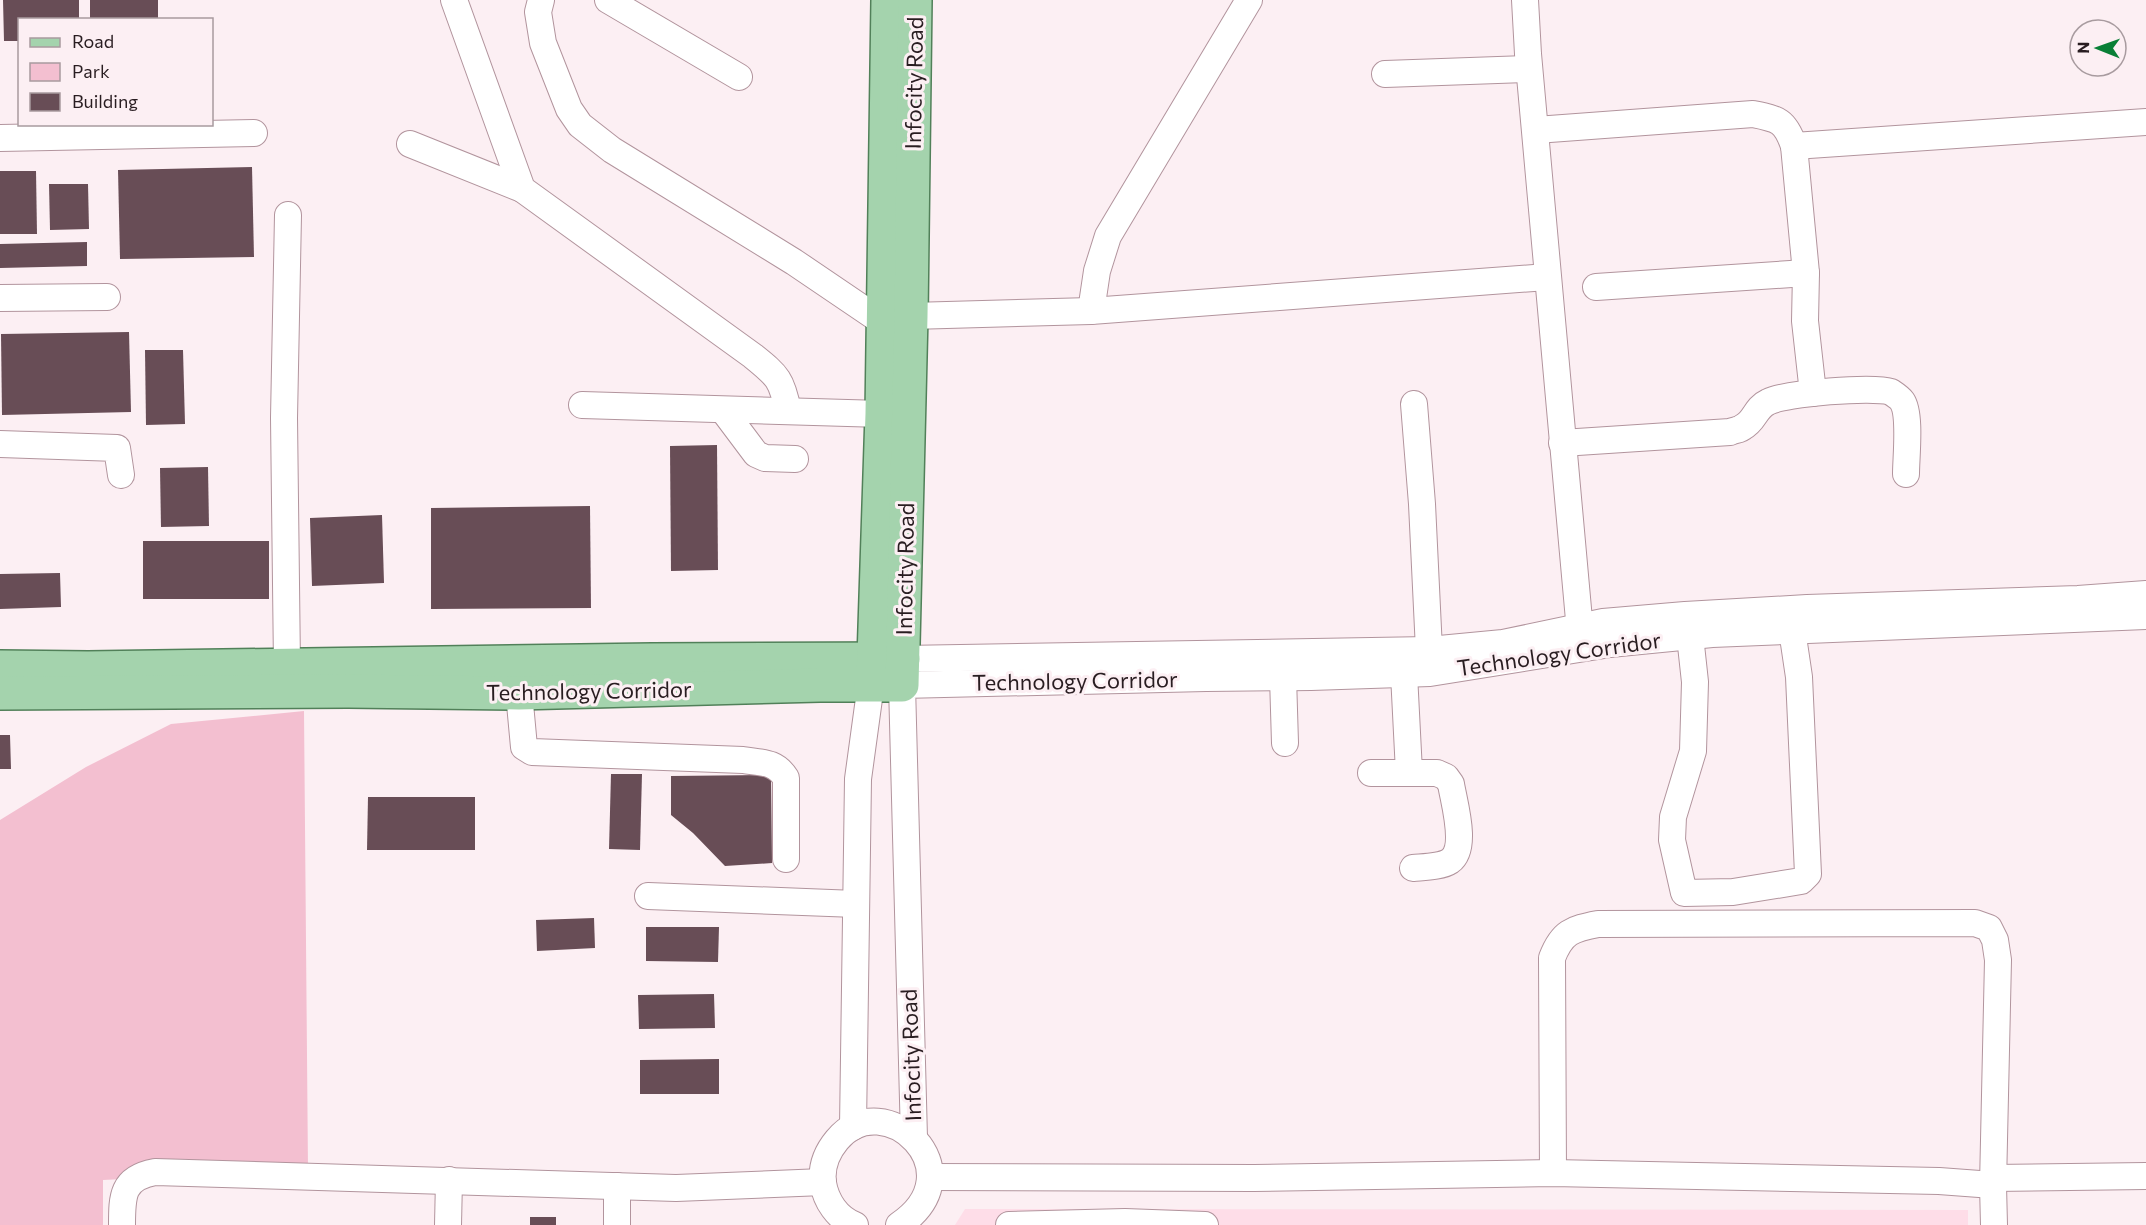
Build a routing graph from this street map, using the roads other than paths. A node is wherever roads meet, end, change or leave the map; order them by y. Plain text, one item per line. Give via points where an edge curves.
1 (454, 0) edge
2 (541, 0) edge
3 (608, 0) edge
4 (888, 0) edge
5 (915, 0) edge
6 (1249, 0) edge
7 (1525, 0) edge
8 (1529, 69) junction
9 (1385, 75) dead end
10 (739, 78) dead end
11 (2146, 122) edge
12 (1536, 130) junction
13 (254, 132) dead end
14 (0, 138) edge
15 (410, 144) dead end
16 (1794, 146) junction
17 (522, 189) junction
18 (288, 215) dead end
19 (1806, 273) junction
20 (1547, 277) junction
21 (1596, 286) dead end
22 (107, 297) dead end
23 (0, 298) edge
24 (1091, 311) junction
25 (898, 319) junction
26 (1813, 393) junction
27 (1414, 404) dead end
28 (582, 405) dead end
29 (723, 410) junction
30 (788, 411) junction
31 (882, 414) junction
32 (1562, 443) junction
33 (0, 444) edge
34 (795, 459) dead end
35 (1906, 474) dead end
36 (121, 475) dead end
37 (2146, 594) edge
38 (2146, 616) edge
39 (1792, 630) junction
40 (1690, 636) junction
41 (1580, 638) junction
42 (1430, 650) junction
43 (287, 666) junction
44 (0, 667) edge
45 (888, 672) junction
46 (1404, 674) junction
47 (1283, 677) junction
48 (0, 693) edge
49 (519, 693) junction
50 (1286, 744) dead end
51 (1409, 772) junction
52 (1371, 773) dead end
53 (786, 859) dead end
54 (1413, 868) dead end
55 (648, 896) dead end
56 (856, 904) junction
57 (853, 1127) junction
58 (914, 1138) junction
59 (1553, 1173) junction
60 (2146, 1176) edge
61 (930, 1177) junction
62 (449, 1180) junction
63 (823, 1182) junction
64 (1993, 1182) junction
65 (617, 1186) junction
66 (122, 1225) edge
67 (448, 1225) edge
68 (617, 1225) edge
69 (855, 1225) edge
70 (898, 1225) edge
71 (1009, 1225) edge
72 (1205, 1225) edge
73 (1994, 1225) edge

1 - 17 street
2 - 25 street via 538,12 543,43 569,109 580,124 612,150 794,262
3 - 10 street
4 - 25 main road, Infocity Road
5 - 25 main road, Infocity Road
6 - 24 street via 1108,236
7 - 8 street
8 - 9 street
8 - 12 street
11 - 16 street
12 - 16 street via 1753,114 1776,118 1788,129
12 - 20 street
13 - 14 street
15 - 17 street
16 - 19 street
17 - 30 street via 772,372 783,387
18 - 43 street via 284,418
19 - 21 street
19 - 26 street via 1805,321
20 - 24 street
20 - 32 street
22 - 23 street
24 - 25 street
25 - 31 main road, Infocity Road
25 - 45 main road, Infocity Road
26 - 32 street via 1768,402 1758,407 1744,427 1730,432
26 - 35 street via 1881,390 1903,401
27 - 42 street
28 - 29 street
29 - 30 street
29 - 34 street via 756,454
30 - 31 street
31 - 45 main road, Infocity Road
32 - 41 street
33 - 36 street via 117,448
37 - 41 street via 1763,610 1603,622
38 - 39 street, Technology Corridor
39 - 40 street, Technology Corridor
39 - 40 street via 1799,677 1808,874 1801,881 1733,892 1684,893 1672,840 1673,817 1693,752 1695,682
40 - 41 street, Technology Corridor
41 - 42 street
41 - 46 street, Technology Corridor via 1430,673
42 - 45 street
43 - 44 main road
43 - 45 main road
45 - 47 street, Technology Corridor
45 - 49 main road, Technology Corridor
45 - 56 street, Infocity Road via 858,779
45 - 58 street, Infocity Road
46 - 47 street, Technology Corridor
46 - 51 street
47 - 50 street
48 - 49 main road, Technology Corridor
49 - 53 street via 524,747 531,752 743,760 780,769 786,778
51 - 52 street
51 - 54 street via 1446,777 1460,836 1459,848 1448,863
55 - 56 street
56 - 57 street, Infocity Road
57 - 58 street via 885,1123
57 - 63 street via 831,1147
58 - 61 street via 928,1162
59 - 61 street via 1254,1178
59 - 64 street
59 - 64 street via 1552,958 1558,941 1574,929 1598,924 1975,923 1989,927 1998,960
60 - 64 street
61 - 70 street via 922,1204
62 - 65 street
62 - 66 street via 155,1172 143,1174 124,1191
62 - 67 street
63 - 65 street via 676,1188
63 - 69 street via 837,1213
64 - 73 street
65 - 68 street
71 - 72 street

